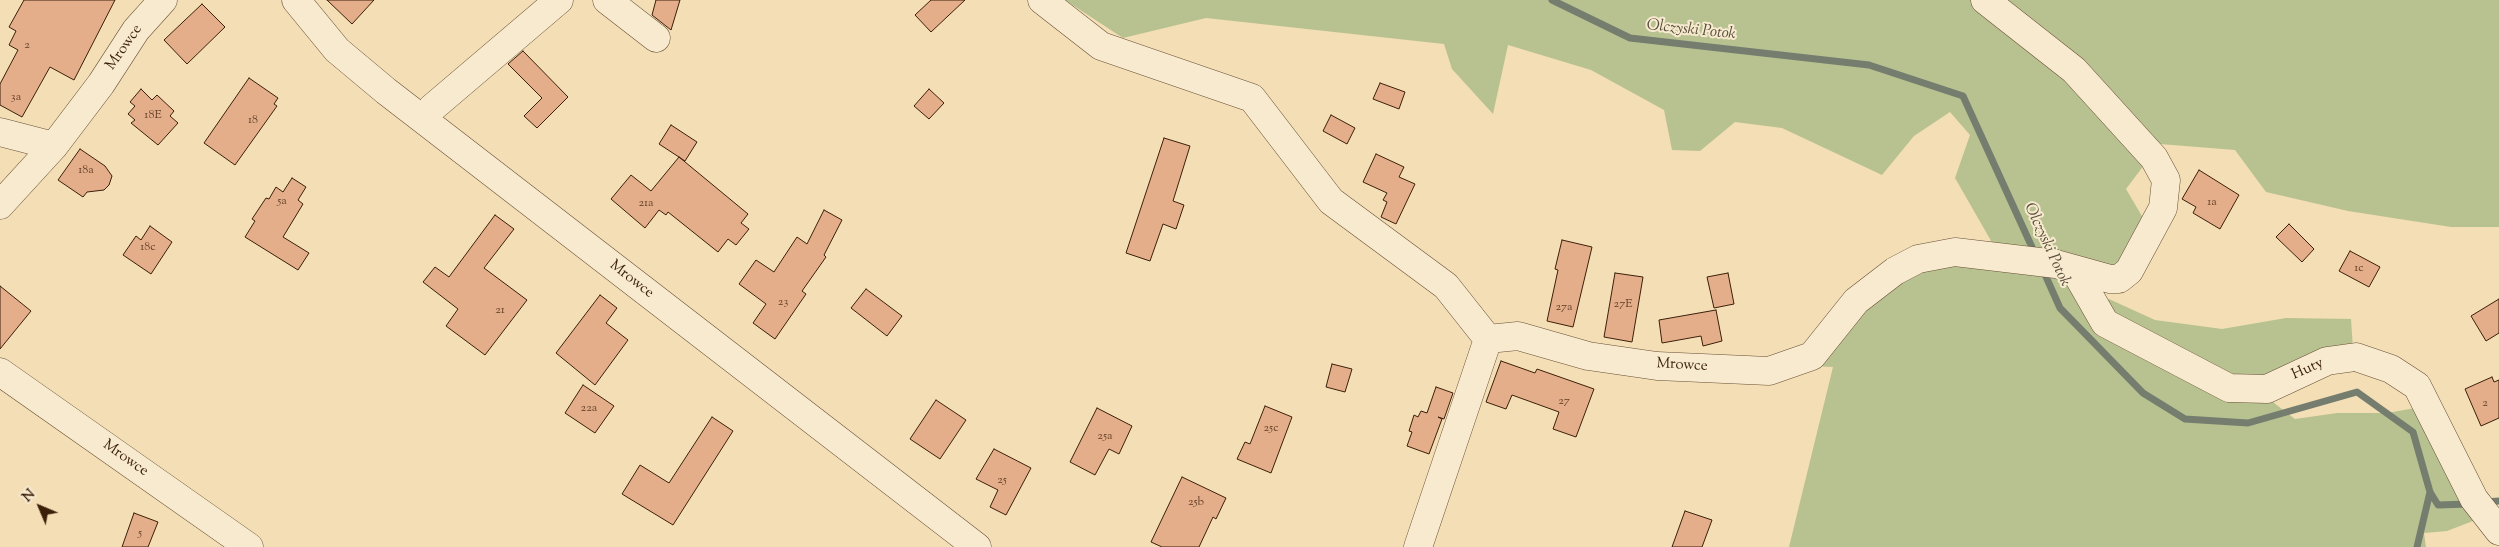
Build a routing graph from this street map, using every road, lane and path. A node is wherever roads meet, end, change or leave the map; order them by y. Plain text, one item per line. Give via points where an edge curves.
1 (163, 0) edge
2 (296, 0) edge
3 (559, 0) edge
4 (607, 0) edge
5 (1042, 0) edge
6 (1986, 0) edge
7 (656, 38) dead end
8 (424, 120) junction
9 (0, 132) edge
10 (54, 146) junction
11 (0, 205) edge
12 (2065, 266) junction
13 (1488, 339) junction
14 (0, 372) edge
15 (2499, 531) edge
16 (249, 547) edge
17 (977, 547) edge
18 (1418, 547) edge

1 - 10 street, Mrowce via 136,30 101,84
2 - 8 street, Mrowce via 337,50
3 - 8 street via 432,108
4 - 7 street
5 - 13 street via 1101,46 1252,98 1331,201 1446,286
6 - 12 street, Mrowce via 2074,70 2154,158 2166,180 2163,208 2129,271 2119,279 2110,279
8 - 17 street, Mrowce
9 - 10 street
10 - 11 street, Mrowce
12 - 13 street, Mrowce via 1955,252 1918,259 1895,270 1856,301 1812,356 1769,371 1657,366 1588,356 1518,336
12 - 15 street, Huty via 2105,322 2229,388 2267,389 2327,361 2356,358 2391,369 2417,386 2474,499
13 - 18 street
14 - 16 street, Mrowce

